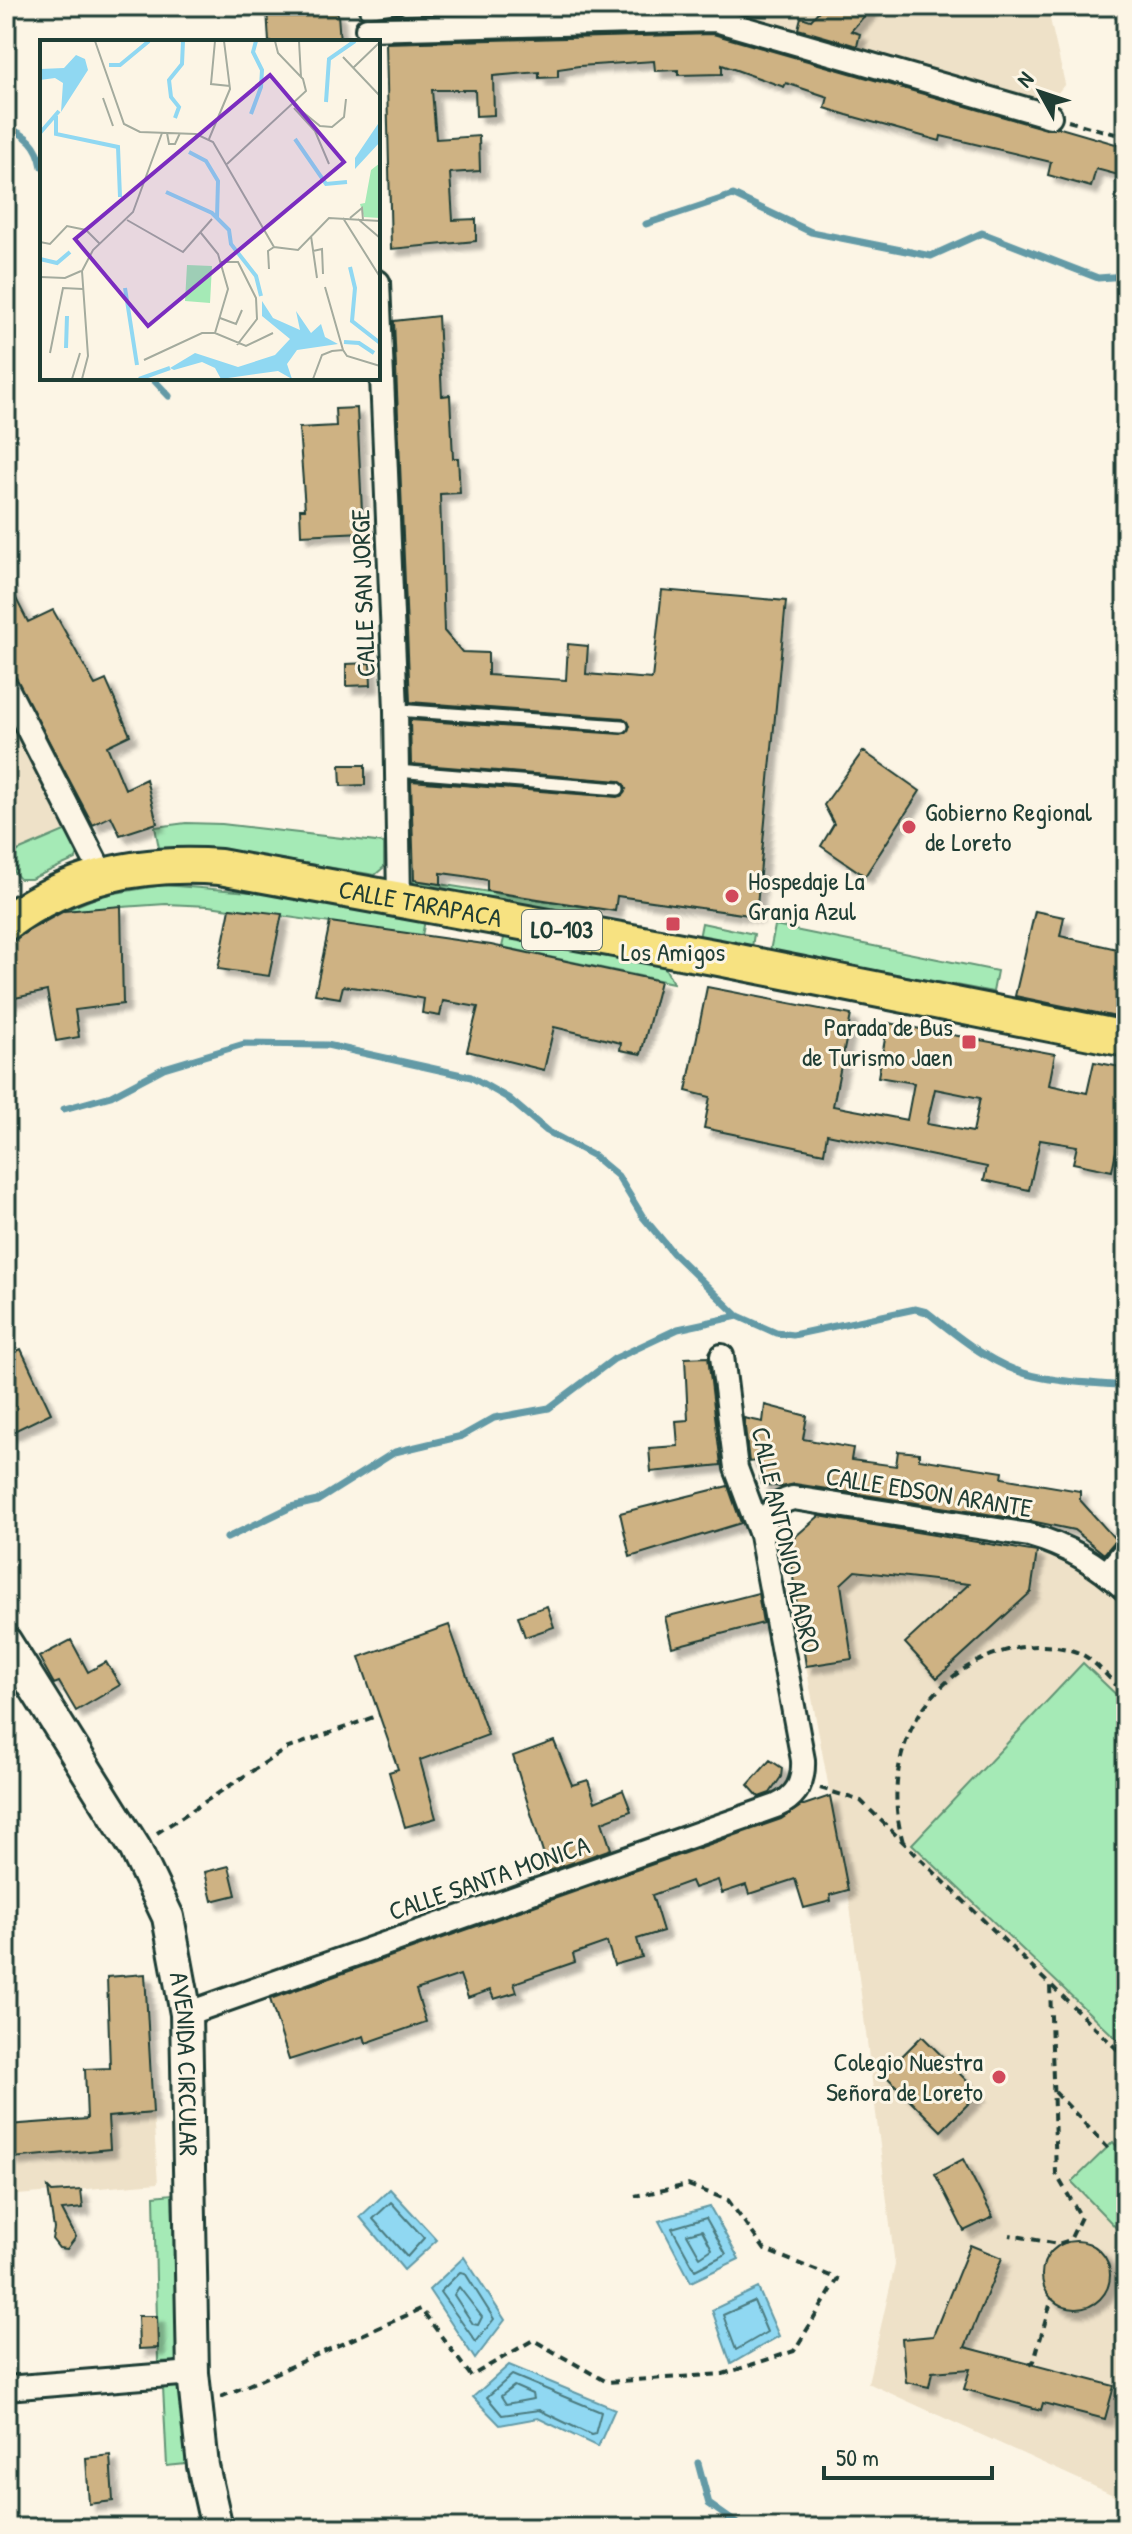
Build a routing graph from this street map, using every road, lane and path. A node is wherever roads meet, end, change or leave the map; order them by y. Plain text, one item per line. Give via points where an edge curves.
1 (399, 6) edge
2 (367, 22) edge
3 (1050, 116) joint
4 (1126, 137) edge
5 (380, 330) edge
6 (6, 686) edge
7 (396, 710) junction
8 (622, 726) dead end
9 (397, 771) junction
10 (618, 789) dead end
11 (102, 874) junction
12 (399, 901) junction
13 (6, 923) edge
14 (1126, 1039) edge
15 (722, 1356) dead end
16 (761, 1535) junction
17 (1126, 1550) edge
18 (1107, 1573) junction
19 (1126, 1590) edge
20 (6, 1642) edge
21 (1126, 1695) edge
22 (379, 1715) dead end
23 (802, 1782) junction
24 (904, 1844) junction
25 (135, 1848) junction
26 (1050, 1985) junction
27 (186, 2014) junction
28 (1126, 2058) edge
29 (1053, 2091) junction
30 (1108, 2148) dead end
31 (635, 2196) dead end
32 (1010, 2235) dead end
33 (1052, 2298) dead end
34 (1029, 2365) dead end
35 (193, 2373) junction
36 (6, 2388) edge
37 (197, 2407) junction
38 (217, 2528) edge

1 - 2 lane
2 - 3 street via 715,20
3 - 4 path
5 - 7 street, CALLE SAN JORGE
6 - 11 street
7 - 8 lane
7 - 9 street, CALLE SAN JORGE
9 - 10 lane
9 - 12 street, CALLE SAN JORGE
11 - 12 main road, CALLE TARAPACA / LO-103 via 148,865 220,867
11 - 13 main road, CALLE TARAPACA / LO-103 via 53,894
12 - 14 main road, CALLE TARAPACA / LO-103
15 - 16 street, CALLE ANTONIO ALADRO via 736,1468
16 - 18 street, CALLE EDSON ARANTE via 771,1510 793,1498 1029,1535 1060,1544
16 - 23 street, CALLE ANTONIO ALADRO via 803,1760
17 - 18 street
18 - 19 street, CALLE EDSON ARANTE
20 - 25 street, AVENIDA CIRCULAR
21 - 24 path via 1083,1655 1050,1647 996,1653 957,1673 921,1710 902,1752 895,1789
22 - 25 path via 286,1749
23 - 24 path via 861,1801
23 - 27 street, CALLE SANTA MONICA via 776,1806
24 - 26 path
25 - 27 street, AVENIDA CIRCULAR via 168,1917
26 - 28 path
26 - 29 path
27 - 35 street, AVENIDA CIRCULAR
29 - 30 path
29 - 32 path via 1056,2174 1081,2217 1070,2240 1058,2244
31 - 37 path via 688,2185 728,2200 765,2250 838,2279 794,2351 723,2374 607,2382 533,2340 471,2376 421,2309
33 - 34 path
35 - 36 street
35 - 37 street, AVENIDA CIRCULAR
37 - 38 street, AVENIDA CIRCULAR

